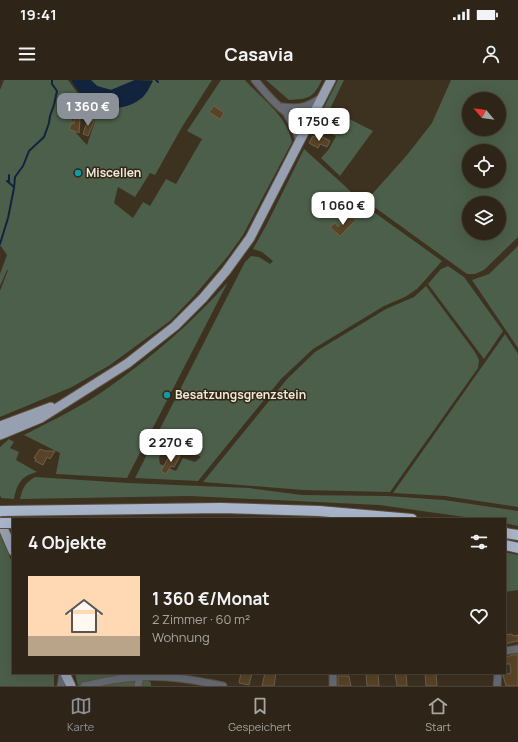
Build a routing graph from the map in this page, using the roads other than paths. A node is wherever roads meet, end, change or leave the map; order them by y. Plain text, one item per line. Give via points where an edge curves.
1 (255, 80) edge
2 (331, 80) edge
3 (321, 98) junction
4 (282, 107) junction
5 (309, 123) junction
6 (300, 142) junction
7 (64, 403) junction
8 (0, 426) edge
9 (0, 435) edge
10 (0, 511) edge
11 (400, 518) edge
12 (0, 522) edge
13 (12, 522) edge
14 (506, 533) edge
15 (518, 536) edge
16 (506, 545) edge
17 (518, 548) edge
18 (12, 549) edge
19 (518, 649) edge
20 (506, 652) edge
21 (64, 674) edge
22 (65, 674) edge
23 (498, 674) edge
24 (333, 675) dead end
25 (140, 676) junction
26 (98, 685) edge
27 (62, 686) edge
28 (71, 686) edge
29 (84, 686) edge
30 (138, 686) edge
31 (223, 686) edge
32 (333, 686) edge
33 (496, 686) edge

1 - 4 street
2 - 3 main road
3 - 4 street via 300,108
3 - 5 main road
4 - 5 street via 299,113
4 - 6 street
5 - 6 main road
6 - 7 main road via 250,238 203,298 175,326 128,363
7 - 8 main road
7 - 9 main road via 34,422
10 - 11 highway via 243,509 320,511
12 - 13 highway, bridge
12 - 18 main road
14 - 15 highway
16 - 17 highway
19 - 20 street
21 - 27 street
22 - 28 main road
23 - 33 street
24 - 32 street
25 - 26 street
25 - 30 street
25 - 31 street via 182,677
26 - 29 street

